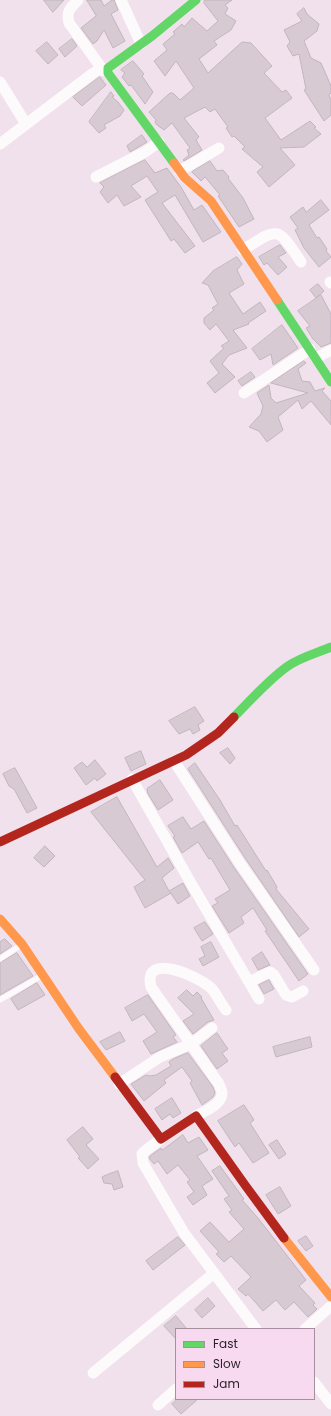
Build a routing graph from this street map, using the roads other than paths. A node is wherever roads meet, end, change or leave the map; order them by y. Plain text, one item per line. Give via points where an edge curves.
1 (78, 0) edge
2 (120, 0) edge
3 (196, 0) edge
4 (141, 44) junction
5 (105, 70) junction
6 (0, 82) edge
7 (26, 124) junction
8 (159, 142) junction
9 (0, 144) edge
10 (219, 148) dead end
11 (180, 171) junction
12 (96, 178) dead end
13 (243, 250) junction
14 (301, 262) dead end
15 (331, 350) edge
16 (313, 354) junction
17 (331, 382) edge
18 (244, 394) dead end
19 (331, 647) edge
20 (174, 761) junction
21 (132, 779) junction
22 (0, 842) edge
23 (0, 920) edge
24 (22, 944) junction
25 (0, 959) edge
26 (314, 970) dead end
27 (43, 975) junction
28 (249, 982) junction
29 (303, 991) dead end
30 (259, 999) dead end
31 (0, 1000) edge
32 (226, 1010) dead end
33 (212, 1028) dead end
34 (191, 1044) junction
35 (119, 1084) junction
36 (196, 1116) junction
37 (161, 1139) junction
38 (213, 1274) junction
39 (331, 1297) edge
40 (331, 1306) edge
41 (252, 1327) edge
42 (306, 1328) edge
43 (93, 1373) dead end
44 (315, 1383) edge
45 (175, 1390) edge
46 (331, 1404) edge
47 (158, 1405) dead end

1 - 5 street via 69,9 69,23
2 - 4 street
3 - 4 street
4 - 5 street
5 - 7 street via 98,70 92,74
5 - 8 street
6 - 7 street
7 - 9 street
8 - 11 street
8 - 12 street
10 - 11 street
11 - 13 street via 211,201
13 - 14 street via 268,234 279,234
13 - 16 street
15 - 16 street
16 - 17 street
16 - 18 street
19 - 20 street via 300,658 288,666 218,733
20 - 21 street
20 - 26 street
21 - 22 street
21 - 28 street
23 - 24 street
24 - 25 lane
24 - 27 street
27 - 31 lane
27 - 35 street via 78,1029
28 - 29 street via 270,972 286,995 292,997
28 - 30 street
32 - 34 street via 212,988 190,975 174,970 155,970 150,976 151,987
33 - 34 street
34 - 35 street via 160,1057
34 - 36 street via 219,1084 222,1093 217,1104
35 - 37 street
36 - 37 street
36 - 39 street via 291,1248
37 - 38 street via 145,1150 142,1154 143,1163 184,1233
38 - 41 street
38 - 43 street
40 - 42 street
44 - 46 street
45 - 47 street

